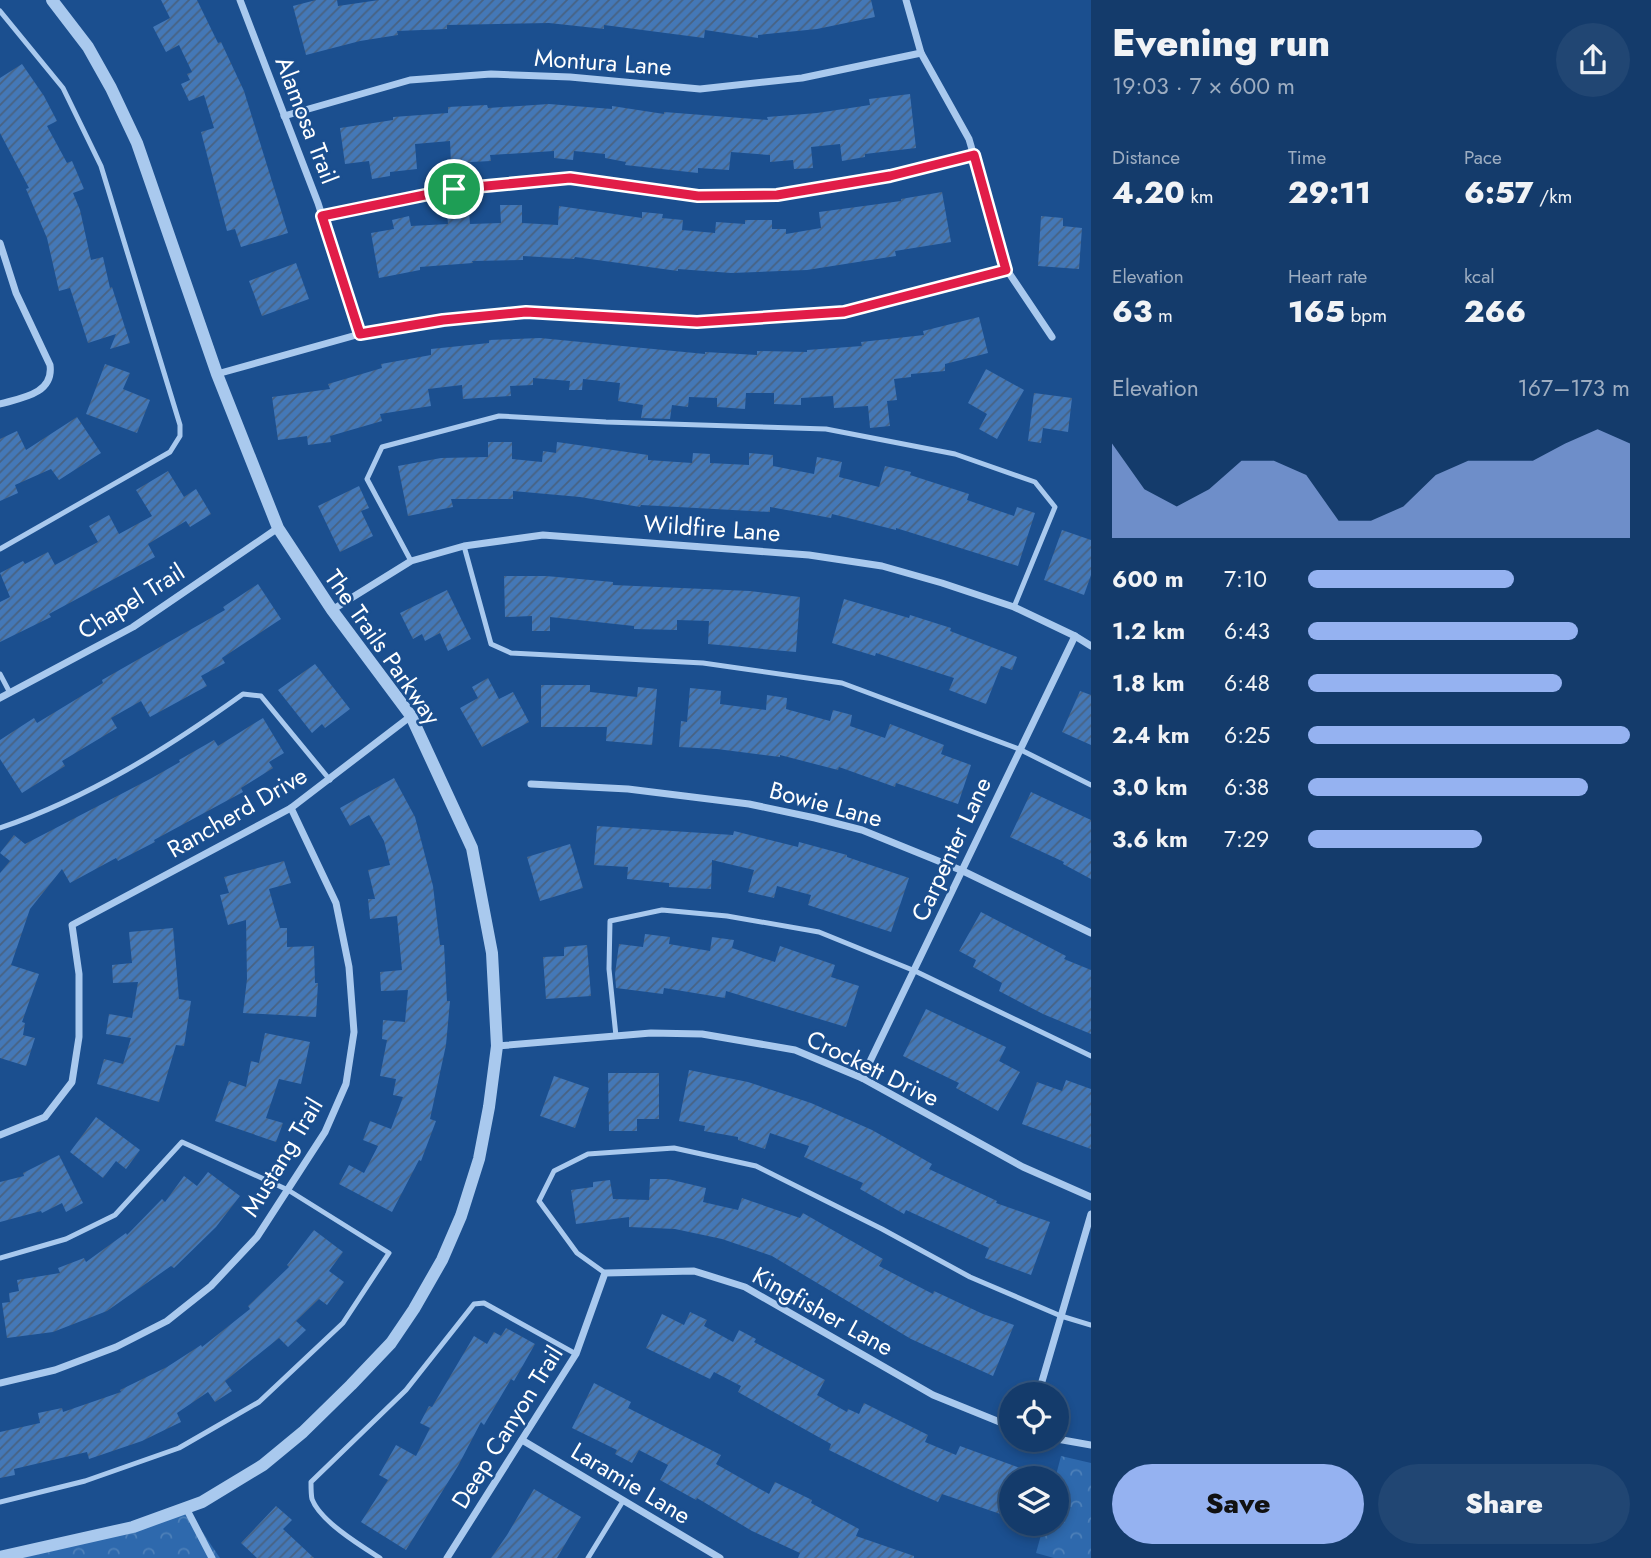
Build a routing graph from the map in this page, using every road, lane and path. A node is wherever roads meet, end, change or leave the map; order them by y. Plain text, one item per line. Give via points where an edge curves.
1 (52, 0) edge
2 (240, 0) edge
3 (906, 0) edge
4 (0, 11) edge
5 (921, 53) junction
6 (284, 116) junction
7 (974, 155) junction
8 (322, 216) junction
9 (0, 243) edge
10 (1006, 270) junction
11 (9, 271) junction
12 (0, 274) edge
13 (360, 334) junction
14 (1052, 337) dead end
15 (217, 374) junction
16 (0, 404) edge
17 (278, 528) junction
18 (464, 546) junction
19 (0, 549) edge
20 (411, 561) junction
21 (1014, 607) junction
22 (332, 610) junction
23 (1075, 636) junction
24 (1091, 646) edge
25 (0, 674) edge
26 (10, 694) junction
27 (0, 698) edge
28 (411, 716) junction
29 (1019, 749) junction
30 (330, 779) junction
31 (531, 784) dead end
32 (1091, 785) edge
33 (291, 808) junction
34 (0, 828) edge
35 (963, 871) junction
36 (1091, 933) edge
37 (915, 971) junction
38 (616, 1036) junction
39 (497, 1046) junction
40 (1091, 1056) edge
41 (862, 1078) junction
42 (0, 1135) edge
43 (288, 1190) junction
44 (1091, 1197) edge
45 (1091, 1214) edge
46 (0, 1258) edge
47 (605, 1273) junction
48 (1061, 1316) junction
49 (1091, 1325) edge
50 (576, 1354) junction
51 (1042, 1382) edge
52 (0, 1383) edge
53 (999, 1422) edge
54 (522, 1440) junction
55 (1069, 1441) edge
56 (1091, 1445) edge
57 (623, 1501) junction
58 (0, 1502) edge
59 (186, 1508) junction
60 (0, 1557) edge
61 (212, 1558) edge
62 (380, 1558) edge
63 (447, 1558) edge
64 (588, 1558) edge
65 (720, 1558) edge

1 - 15 street, The Trails Parkway via 88,47 137,143
2 - 6 street, Alamosa Trail
3 - 5 street
4 - 19 lane via 63,88 102,166 180,425 180,436 170,452
5 - 6 street, Montura Lane via 802,78 701,89 491,74 410,80
5 - 7 street via 970,139
6 - 8 street, Alamosa Trail
7 - 8 lane via 890,176 777,195 698,196 570,178 454,189
7 - 10 street
8 - 13 street, Alamosa Trail
9 - 11 street
10 - 13 street via 844,312 697,322 526,312
10 - 14 street
11 - 12 lane
11 - 16 street via 51,374 37,393
13 - 15 street
15 - 17 street, The Trails Parkway
17 - 22 street, The Trails Parkway
17 - 26 street, Chapel Trail via 133,626
18 - 20 street, Wildfire Lane
18 - 21 street, Wildfire Lane via 543,535 809,555 882,566
18 - 29 lane via 491,644 511,653 703,663 842,683
20 - 21 lane via 368,479 382,447 499,416 826,429 955,454 1035,482 1055,507
20 - 22 street, Wildfire Lane
21 - 23 street, Wildfire Lane
22 - 28 street, The Trails Parkway
23 - 24 street, Wildfire Lane
23 - 29 street, Carpenter Lane
25 - 26 lane
26 - 27 street, Chapel Trail
28 - 30 street, Rancherd Drive
28 - 39 street, The Trails Parkway via 472,848 492,953
29 - 32 lane
29 - 35 street, Carpenter Lane
30 - 33 street, Rancherd Drive
30 - 34 lane via 261,696 243,694 180,739 68,802
31 - 35 street, Bowie Lane via 628,789 749,804 862,830
33 - 42 street, Rancherd Drive via 72,925 79,974 79,1037 72,1082 45,1116
33 - 43 street, Mustang Trail via 337,903 349,967 354,1032 346,1084 325,1132
35 - 36 street, Bowie Lane
35 - 37 street, Carpenter Lane
37 - 38 lane via 820,932 727,916 662,910 610,921
37 - 40 lane
37 - 41 street, Carpenter Lane
38 - 39 street, Crockett Drive
38 - 41 street, Crockett Drive via 702,1034 753,1042 795,1050
39 - 59 street, The Trails Parkway via 479,1159 461,1216 442,1260 391,1343 303,1432 263,1465
41 - 44 street, Crockett Drive via 1023,1167
43 - 46 lane via 181,1142 115,1215 66,1239
43 - 52 street, Mustang Trail via 257,1237 211,1286 167,1321 67,1366
43 - 58 lane via 389,1253 343,1323 259,1402 179,1448 85,1481
45 - 48 street
47 - 48 lane via 577,1253 539,1202 554,1171 588,1154 674,1148 756,1166 970,1277
47 - 50 street, Deep Canyon Trail
47 - 53 street, Kingfisher Lane via 694,1270 745,1287 933,1395
48 - 49 lane
48 - 51 street
50 - 54 street, Deep Canyon Trail
50 - 62 lane via 484,1303 474,1304 406,1390 311,1482 312,1500 329,1521
54 - 57 street, Laramie Lane
54 - 63 street, Deep Canyon Trail
55 - 56 street
57 - 64 lane
57 - 65 street, Laramie Lane
59 - 60 street, The Trails Parkway via 133,1527
59 - 61 street

